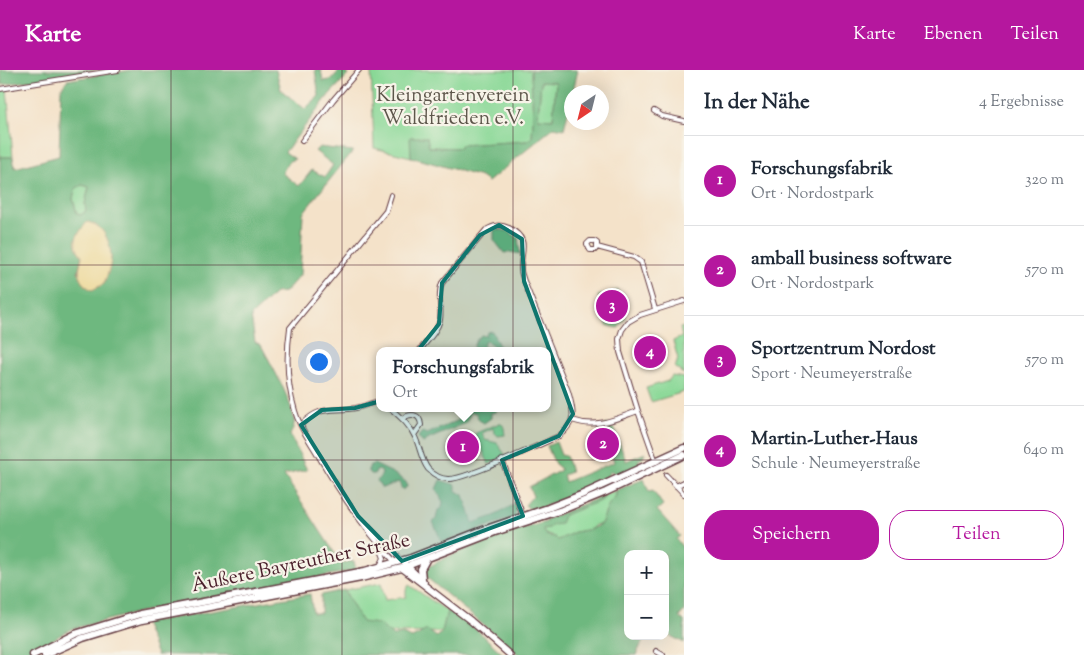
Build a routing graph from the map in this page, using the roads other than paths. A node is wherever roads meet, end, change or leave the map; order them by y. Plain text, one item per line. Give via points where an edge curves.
1 (118, 70) edge
2 (359, 70) edge
3 (0, 89) edge
4 (654, 111) dead end
5 (684, 121) edge
6 (302, 141) dead end
7 (391, 195) dead end
8 (597, 247) dead end
9 (684, 301) edge
10 (656, 309) junction
11 (422, 347) edge
12 (550, 347) edge
13 (551, 348) edge
14 (376, 402) edge
15 (638, 411) junction
16 (394, 412) edge
17 (402, 419) junction
18 (572, 420) junction
19 (301, 425) junction
20 (414, 435) junction
21 (684, 448) edge
22 (684, 455) edge
23 (502, 460) junction
24 (656, 463) junction
25 (666, 475) dead end
26 (684, 482) edge
27 (676, 486) junction
28 (684, 494) edge
29 (358, 516) junction
30 (524, 520) junction
31 (381, 547) junction
32 (426, 560) junction
33 (402, 565) junction
34 (379, 567) junction
35 (422, 579) junction
36 (430, 589) junction
37 (656, 651) dead end
38 (33, 655) edge
39 (45, 655) edge
40 (510, 655) edge
41 (663, 655) edge

1 - 3 street
2 - 6 street
4 - 5 street
7 - 19 street via 386,211 290,328 289,383
8 - 10 street via 641,262
9 - 10 street
10 - 15 street via 628,322 619,339
11 - 12 street via 439,324 442,283 486,230 492,226 504,226 518,234 524,244 521,270
13 - 18 street via 573,408
14 - 19 street via 355,408 322,410
15 - 18 street via 592,425
15 - 24 street
16 - 17 street
17 - 20 street
17 - 20 street via 407,415 418,416 421,425
18 - 23 street via 558,436
19 - 29 street
20 - 23 street via 427,467 440,477 458,478
21 - 24 main road, Äußere Bayreuther Straße
22 - 24 main road, Äußere Bayreuther Straße
23 - 30 street
24 - 30 main road, Äußere Bayreuther Straße
25 - 27 street
26 - 27 street
27 - 28 street
29 - 31 street
29 - 33 street
30 - 32 main road, Äußere Bayreuther Straße
30 - 33 main road, Äußere Bayreuther Straße via 485,529
31 - 33 street
31 - 34 street via 384,558
32 - 33 main road, Äußere Bayreuther Straße
32 - 35 main road via 421,569
33 - 34 main road, Äußere Bayreuther Straße
33 - 35 main road
33 - 36 main road
33 - 39 main road, Äußere Bayreuther Straße via 362,578 142,620 88,636
34 - 38 main road, Äußere Bayreuther Straße via 140,614 75,634
35 - 36 main road
36 - 40 main road
37 - 41 street

